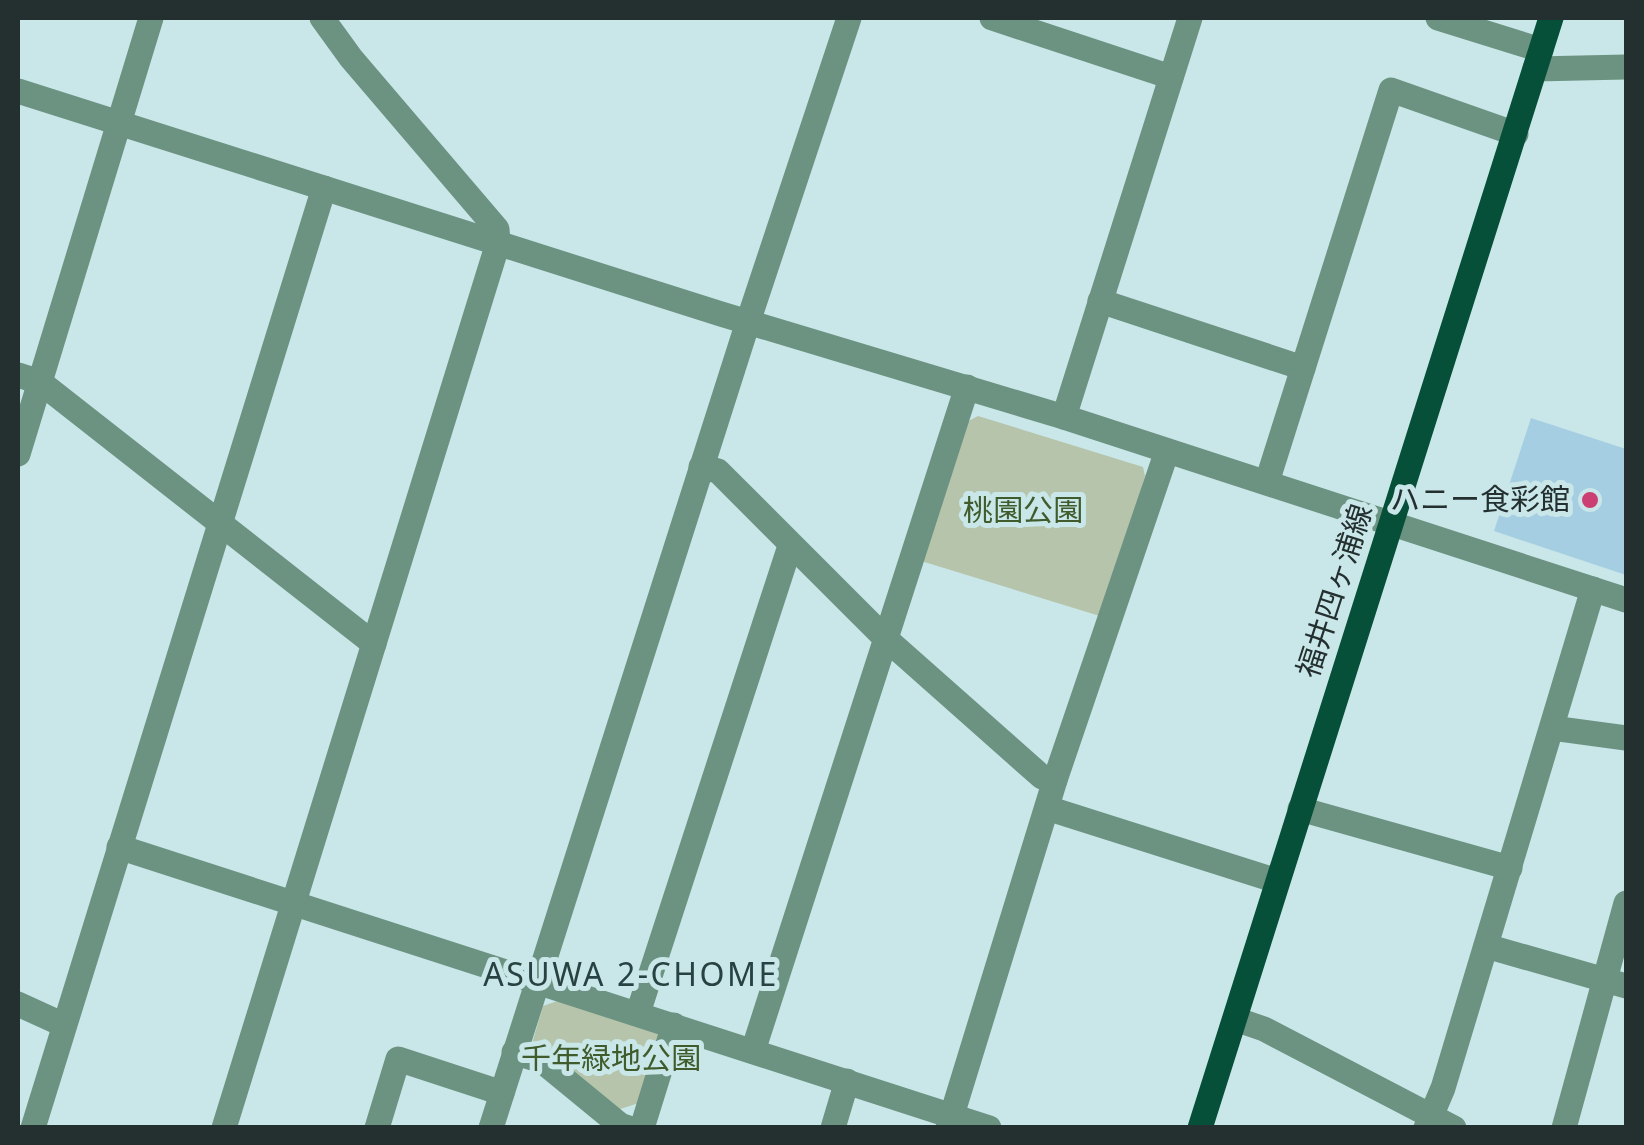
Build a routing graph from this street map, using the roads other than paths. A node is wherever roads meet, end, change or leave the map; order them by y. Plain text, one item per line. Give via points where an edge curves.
1 (151, 18) edge
2 (322, 18) edge
3 (849, 18) edge
4 (992, 18) edge
5 (1190, 18) edge
6 (1438, 18) edge
7 (1551, 18) edge
8 (1538, 59) junction
9 (1626, 67) edge
10 (1171, 76) junction
11 (18, 91) edge
12 (117, 123) junction
13 (1516, 134) junction
14 (324, 188) junction
15 (498, 243) junction
16 (1100, 302) junction
17 (748, 322) junction
18 (1302, 368) junction
19 (29, 378) edge
20 (968, 387) junction
21 (1064, 417) junction
22 (1167, 451) junction
23 (18, 454) edge
24 (701, 466) junction
25 (1266, 482) junction
26 (220, 522) junction
27 (1390, 525) junction
28 (792, 547) junction
29 (1593, 589) junction
30 (1626, 600) edge
31 (884, 637) junction
32 (374, 644) junction
33 (1552, 728) junction
34 (1626, 738) edge
35 (1056, 780) junction
36 (1047, 808) junction
37 (1300, 810) junction
38 (119, 847) junction
39 (1510, 868) junction
40 (1277, 880) junction
41 (1626, 902) edge
42 (294, 903) junction
43 (1486, 946) junction
44 (536, 982) junction
45 (1616, 983) edge
46 (18, 1004) edge
47 (638, 1014) junction
48 (1235, 1019) junction
49 (64, 1024) junction
50 (674, 1025) junction
51 (753, 1051) junction
52 (514, 1052) junction
53 (848, 1082) junction
54 (502, 1093) junction
55 (950, 1122) edge
56 (1438, 1124) edge
57 (32, 1128) edge
58 (224, 1128) edge
59 (378, 1128) edge
60 (492, 1128) edge
61 (628, 1128) edge
62 (642, 1128) edge
63 (833, 1128) edge
64 (989, 1128) edge
65 (1200, 1128) edge
66 (1564, 1128) edge

1 - 12 street
2 - 15 street via 497,228
3 - 17 street
4 - 10 street
5 - 10 street
6 - 8 street
7 - 8 main road, 福井四ヶ浦線
8 - 9 street
8 - 13 main road, 福井四ヶ浦線
10 - 16 street
11 - 12 street
12 - 14 street
12 - 19 street
13 - 18 street via 1390,90
13 - 27 main road, 福井四ヶ浦線
14 - 15 street
14 - 26 street
15 - 17 street
15 - 32 street
16 - 18 street
16 - 21 street
17 - 20 street
17 - 24 street
18 - 25 street
19 - 23 street
19 - 26 street
20 - 21 street
20 - 31 street
21 - 22 street
22 - 25 street
22 - 35 street
24 - 28 street via 718,472
24 - 44 street
25 - 27 street
26 - 32 street
26 - 38 street
27 - 29 street
27 - 37 main road, 福井四ヶ浦線
28 - 31 street
28 - 47 street
29 - 30 street
29 - 33 street
31 - 35 street via 1042,777
31 - 51 street
32 - 42 street
33 - 34 street
33 - 39 street
35 - 36 street
36 - 40 street
36 - 55 street
37 - 39 street
37 - 40 main road, 福井四ヶ浦線
38 - 42 street
38 - 49 street
39 - 43 street
40 - 48 main road, 福井四ヶ浦線
41 - 45 street
42 - 44 street
42 - 58 street
43 - 45 street
43 - 56 street
44 - 47 street
44 - 52 street
45 - 66 street
46 - 49 street
47 - 50 street
48 - 56 street
48 - 65 main road, 福井四ヶ浦線
49 - 57 street
50 - 51 street
50 - 62 street
51 - 53 street
52 - 54 street
52 - 61 street via 542,1060
53 - 55 street
53 - 63 street
54 - 59 street via 398,1059
54 - 60 street
55 - 64 street

